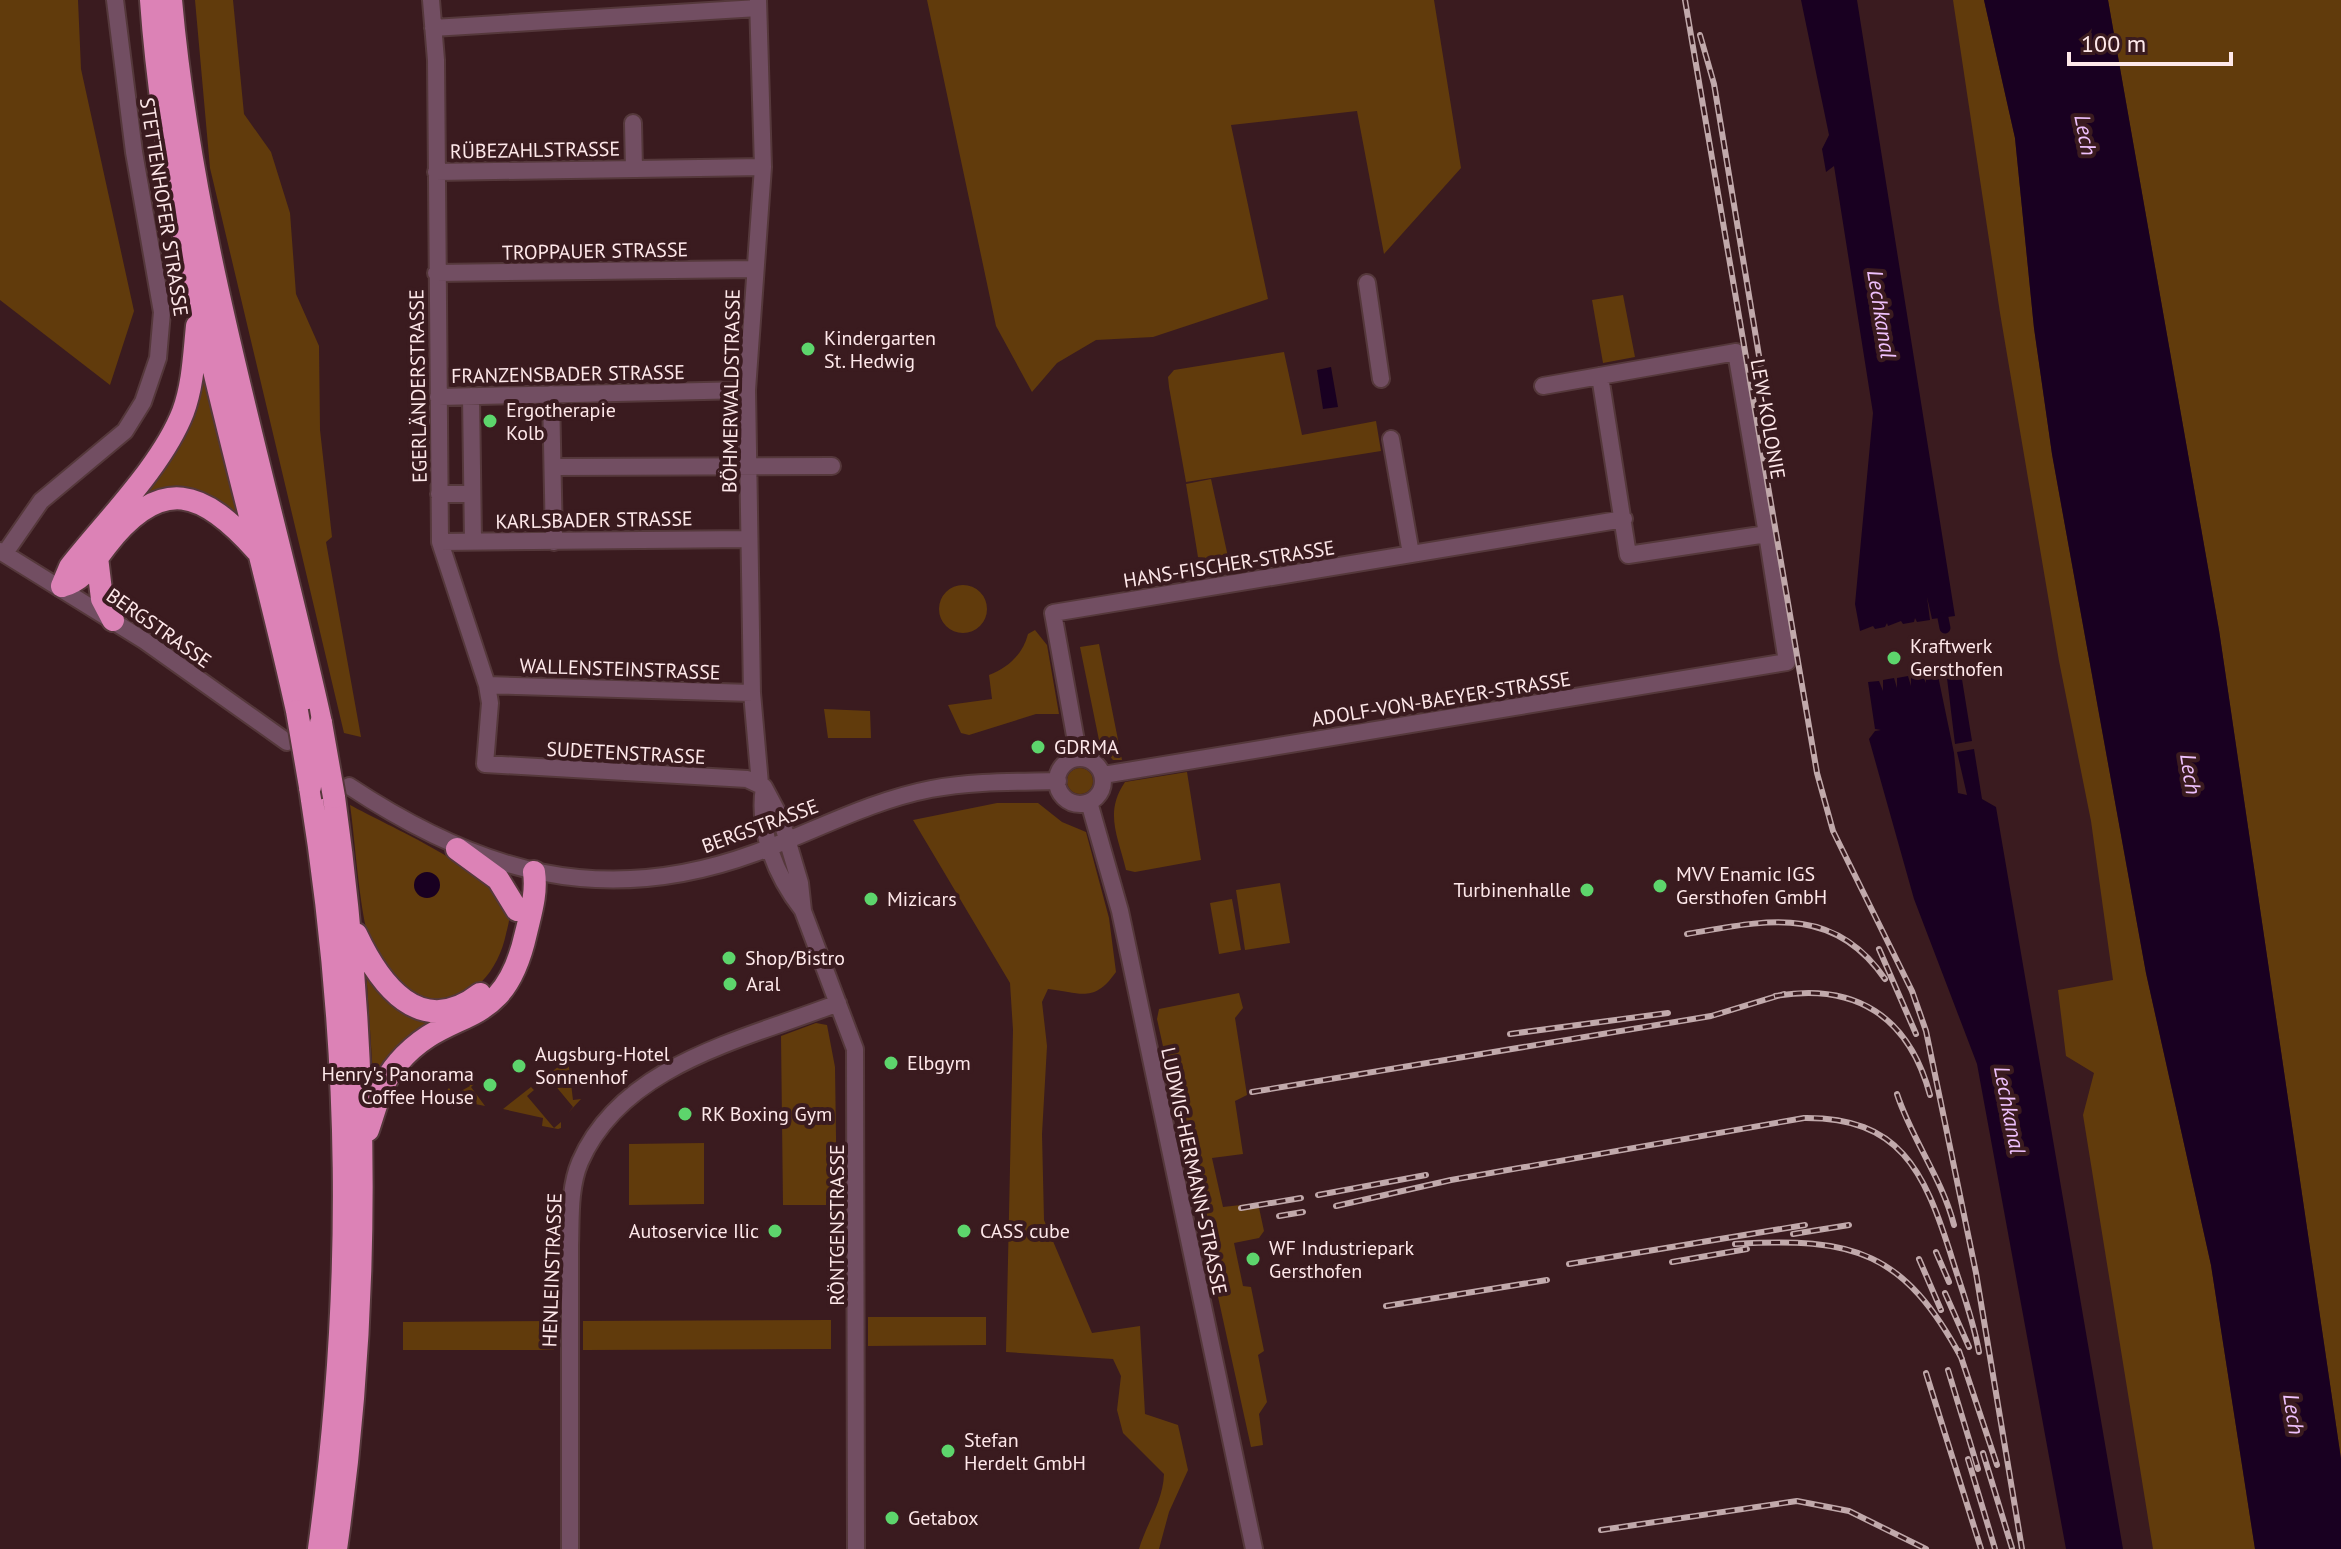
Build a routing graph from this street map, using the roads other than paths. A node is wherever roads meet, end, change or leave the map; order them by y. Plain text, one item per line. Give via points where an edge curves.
1 (115, 0) edge
2 (151, 0) edge
3 (171, 0) edge
4 (431, 0) edge
5 (758, 4) edge
6 (433, 28) junction
7 (633, 123) dead end
8 (763, 167) junction
9 (634, 169) junction
10 (436, 172) junction
11 (755, 269) junction
12 (436, 273) junction
13 (1367, 283) dead end
14 (199, 309) junction
15 (1600, 376) junction
16 (1381, 379) dead end
17 (1543, 386) dead end
18 (747, 390) junction
19 (551, 394) junction
20 (471, 396) junction
21 (438, 397) junction
22 (1391, 439) dead end
23 (748, 465) junction
24 (832, 466) dead end
25 (553, 467) junction
26 (439, 494) junction
27 (472, 494) junction
28 (1624, 519) junction
29 (1767, 534) junction
30 (749, 539) junction
31 (473, 541) junction
32 (440, 542) junction
33 (554, 542) junction
34 (3, 552) edge
35 (261, 554) junction
36 (1411, 554) junction
37 (97, 557) junction
38 (62, 586) junction
39 (113, 620) junction
40 (1787, 662) joint
41 (487, 685) junction
42 (752, 693) junction
43 (287, 742) dead end
44 (1079, 758) junction
45 (485, 764) joint
46 (1103, 775) junction
47 (1058, 781) junction
48 (762, 786) junction
49 (341, 792) junction
50 (1089, 802) junction
51 (787, 840) junction
52 (770, 848) junction
53 (457, 849) junction
54 (534, 872) junction
55 (517, 910) junction
56 (803, 911) junction
57 (351, 923) junction
58 (838, 1003) junction
59 (363, 1147) junction
60 (319, 1549) edge
61 (336, 1549) edge
62 (570, 1549) edge
63 (856, 1549) edge
64 (1254, 1549) edge

1 - 34 street, STETTENHOFER STRASSE via 162,312 158,358 143,402 125,431 41,501
2 - 14 highway via 172,178
3 - 49 highway, bridge via 206,244
4 - 6 street, EGERLÄNDERSTRASSE
5 - 6 street
5 - 8 street, BÖHMERWALDSTRASSE
6 - 10 street, EGERLÄNDERSTRASSE
7 - 9 street, RÜBEZAHLSTRASSE
8 - 9 street, RÜBEZAHLSTRASSE
8 - 11 street, BÖHMERWALDSTRASSE
9 - 10 street, RÜBEZAHLSTRASSE
10 - 12 street, EGERLÄNDERSTRASSE
11 - 12 street, TROPPAUER STRASSE
11 - 18 street, BÖHMERWALDSTRASSE
12 - 21 street, EGERLÄNDERSTRASSE
13 - 16 street
14 - 35 highway
14 - 38 highway via 191,381 166,445 70,567
15 - 17 street, LEW-KOLONIE
15 - 28 street
15 - 29 street, LEW-KOLONIE via 1736,352
18 - 19 street, FRANZENSBADER STRASSE
18 - 23 street, BÖHMERWALDSTRASSE
19 - 20 street, FRANZENSBADER STRASSE
19 - 25 street
20 - 21 street, FRANZENSBADER STRASSE
20 - 27 street
21 - 26 street, EGERLÄNDERSTRASSE
22 - 36 street
23 - 24 street
23 - 25 street
23 - 30 street, BÖHMERWALDSTRASSE
25 - 33 street
26 - 27 street
26 - 32 street, EGERLÄNDERSTRASSE
27 - 31 street
28 - 29 street via 1628,555
28 - 36 street, HANS-FISCHER-STRASSE
29 - 40 street, LEW-KOLONIE
30 - 33 street, KARLSBADER STRASSE
30 - 42 street, BÖHMERWALDSTRASSE
31 - 32 street, KARLSBADER STRASSE
31 - 33 street, KARLSBADER STRASSE
32 - 41 street, EGERLÄNDERSTRASSE
34 - 38 street, BERGSTRASSE
35 - 37 highway via 215,508 170,499 129,517
35 - 60 highway, bridge via 297,711 338,996 345,1163 342,1333
36 - 44 street, HANS-FISCHER-STRASSE via 1053,613
37 - 38 highway via 82,578
37 - 39 highway via 102,599
38 - 39 street, BERGSTRASSE
39 - 43 street, BERGSTRASSE
40 - 46 street, ADOLF-VON-BAEYER-STRASSE
41 - 42 street, WALLENSTEINSTRASSE
41 - 45 street, EGERLÄNDERSTRASSE
42 - 48 street, BÖHMERWALDSTRASSE
44 - 46 street via 1091,760
44 - 47 street via 1063,766
45 - 48 street, SUDETENSTRASSE via 747,779
46 - 50 street via 1100,793
47 - 50 street via 1067,799
47 - 51 street, BERGSTRASSE via 931,789 861,809
48 - 51 street via 773,798
48 - 52 street
49 - 53 street, BERGSTRASSE
49 - 57 highway
50 - 64 street, LUDWIG-HERMANN-STRASSE via 1120,911
51 - 52 street, BERGSTRASSE
51 - 56 street, RÖNTGENSTRASSE
52 - 54 street, BERGSTRASSE via 647,879
52 - 56 street, RÖNTGENSTRASSE via 787,891
53 - 54 street, BERGSTRASSE
53 - 55 highway via 498,879
54 - 55 highway via 521,891
54 - 59 highway via 535,894 513,976 502,994 399,1060 384,1084
55 - 57 highway via 500,971 476,997 445,1009 412,1005 389,990
56 - 58 street, RÖNTGENSTRASSE
57 - 59 highway
58 - 62 street, HENLEINSTRASSE via 656,1076 629,1095 598,1130 579,1164 570,1246
58 - 63 street, RÖNTGENSTRASSE via 855,1049 858,1078
59 - 61 highway via 359,1333

